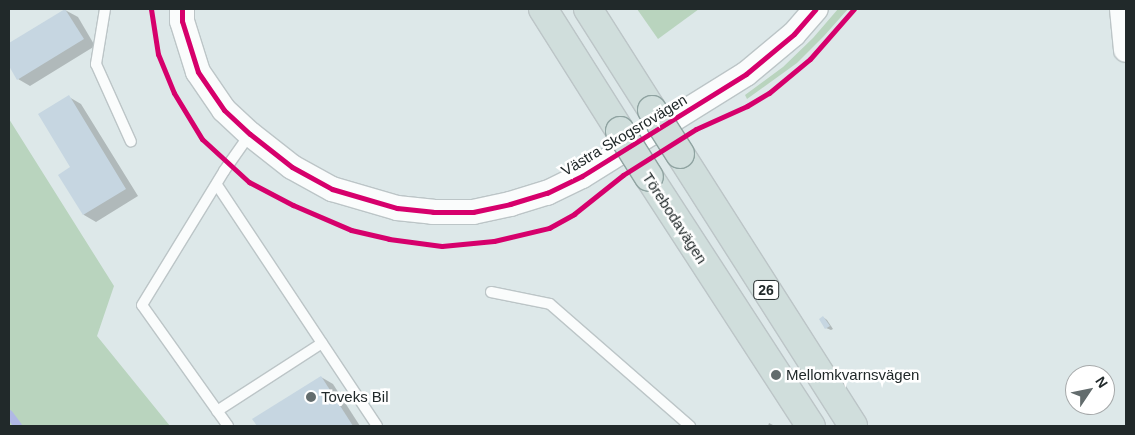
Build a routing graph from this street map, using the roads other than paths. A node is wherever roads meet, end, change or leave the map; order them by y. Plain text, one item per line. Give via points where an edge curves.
1 (105, 9) edge
2 (182, 9) edge
3 (543, 9) edge
4 (588, 9) edge
5 (816, 9) edge
6 (1122, 9) edge
7 (1126, 50) edge
8 (250, 134) junction
9 (131, 142) dead end
10 (217, 185) junction
11 (492, 292) dead end
12 (322, 343) junction
13 (217, 411) junction
14 (228, 426) edge
15 (377, 426) edge
16 (690, 426) edge
17 (811, 426) edge
18 (853, 426) edge

1 - 9 lane via 96,64
2 - 8 street, Västra Skogsrovägen via 182,22 198,72 224,110
3 - 17 highway, Törebodavägen / 26, bridge
4 - 18 highway, 26, bridge
5 - 8 street, Västra Skogsrovägen via 794,34 746,74 691,110 582,176 547,193 510,204 473,212 397,208 332,189 292,167
6 - 7 street
8 - 10 lane
10 - 12 lane
10 - 13 lane via 142,305
11 - 16 lane via 550,304
12 - 13 lane
12 - 15 lane
13 - 14 lane

